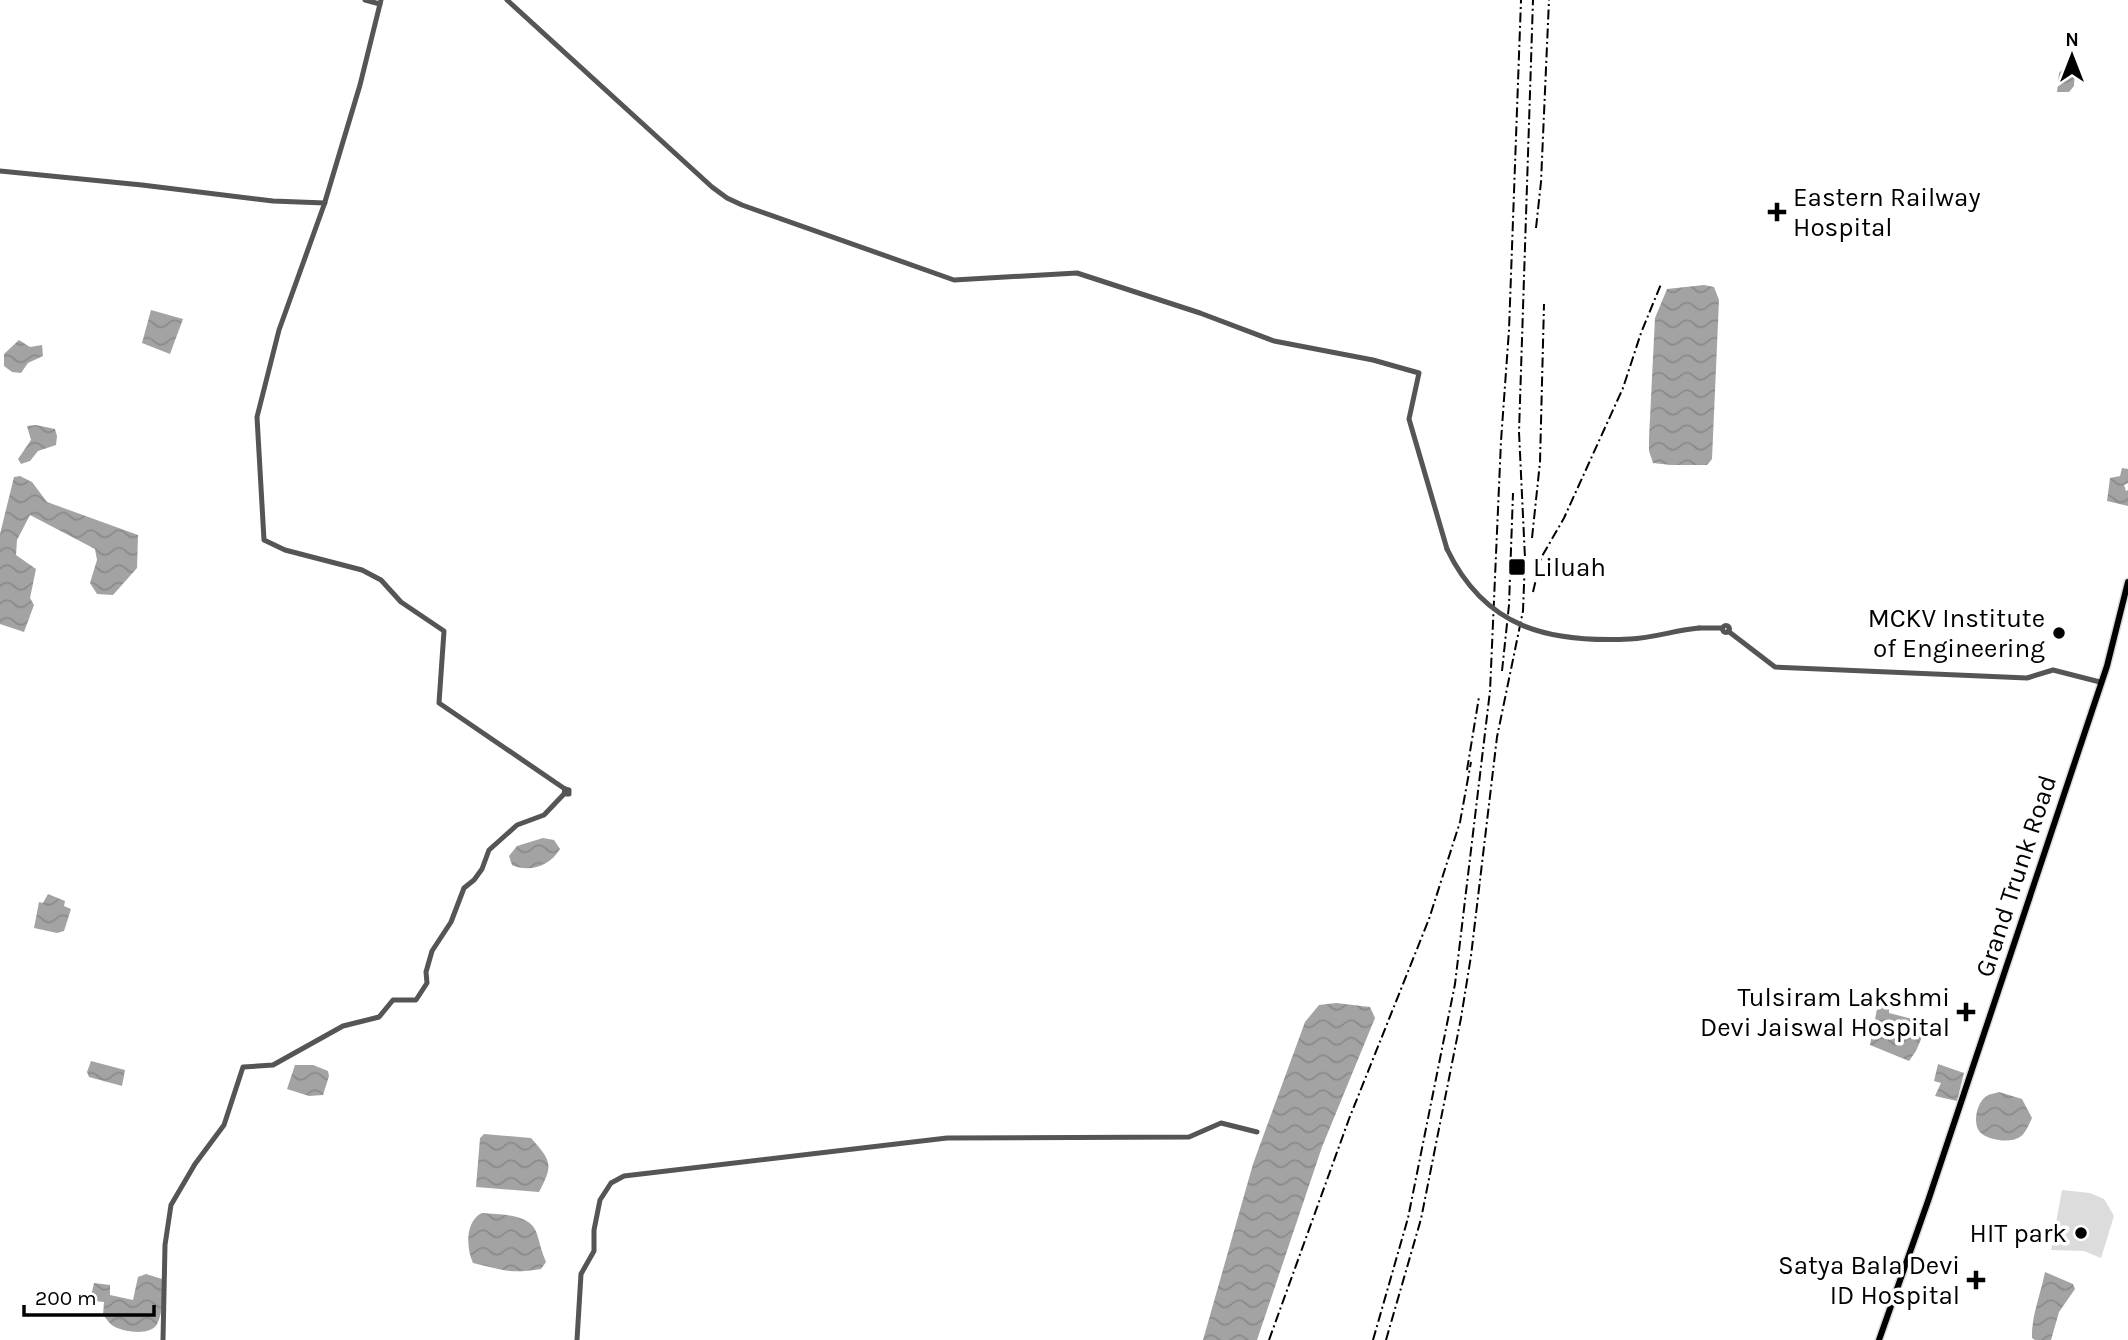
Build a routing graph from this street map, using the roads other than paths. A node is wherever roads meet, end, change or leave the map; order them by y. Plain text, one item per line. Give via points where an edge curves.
1 (365, 0) edge
2 (507, 0) edge
3 (381, 2) edge
4 (0, 171) edge
5 (325, 202) junction
6 (2128, 582) edge
7 (2100, 682) junction
8 (1257, 1132) dead end
9 (163, 1340) edge
10 (577, 1340) edge
11 (1879, 1340) edge

1 - 3 street
2 - 7 street, bridge via 712,187 734,201 954,280 1077,273 1274,341 1419,373 1409,419 1447,549 1466,583 1511,620 1538,632 1631,639 1699,628 1725,630 1775,667 2026,678 2053,670
3 - 5 street
4 - 5 street via 273,201
5 - 9 street via 279,330 257,417 264,540 382,580 401,602 444,631 439,703 565,791 544,815 517,825 488,850 482,869 464,888 451,922 432,951 427,983 416,1000 393,1000 379,1017 343,1026 274,1065 243,1068 224,1125 171,1205 165,1245
6 - 7 main road, Grand Trunk Road
7 - 11 main road, Grand Trunk Road
8 - 10 street via 1221,1123 1189,1137 947,1138 624,1176 611,1183 600,1200 594,1251 582,1274

